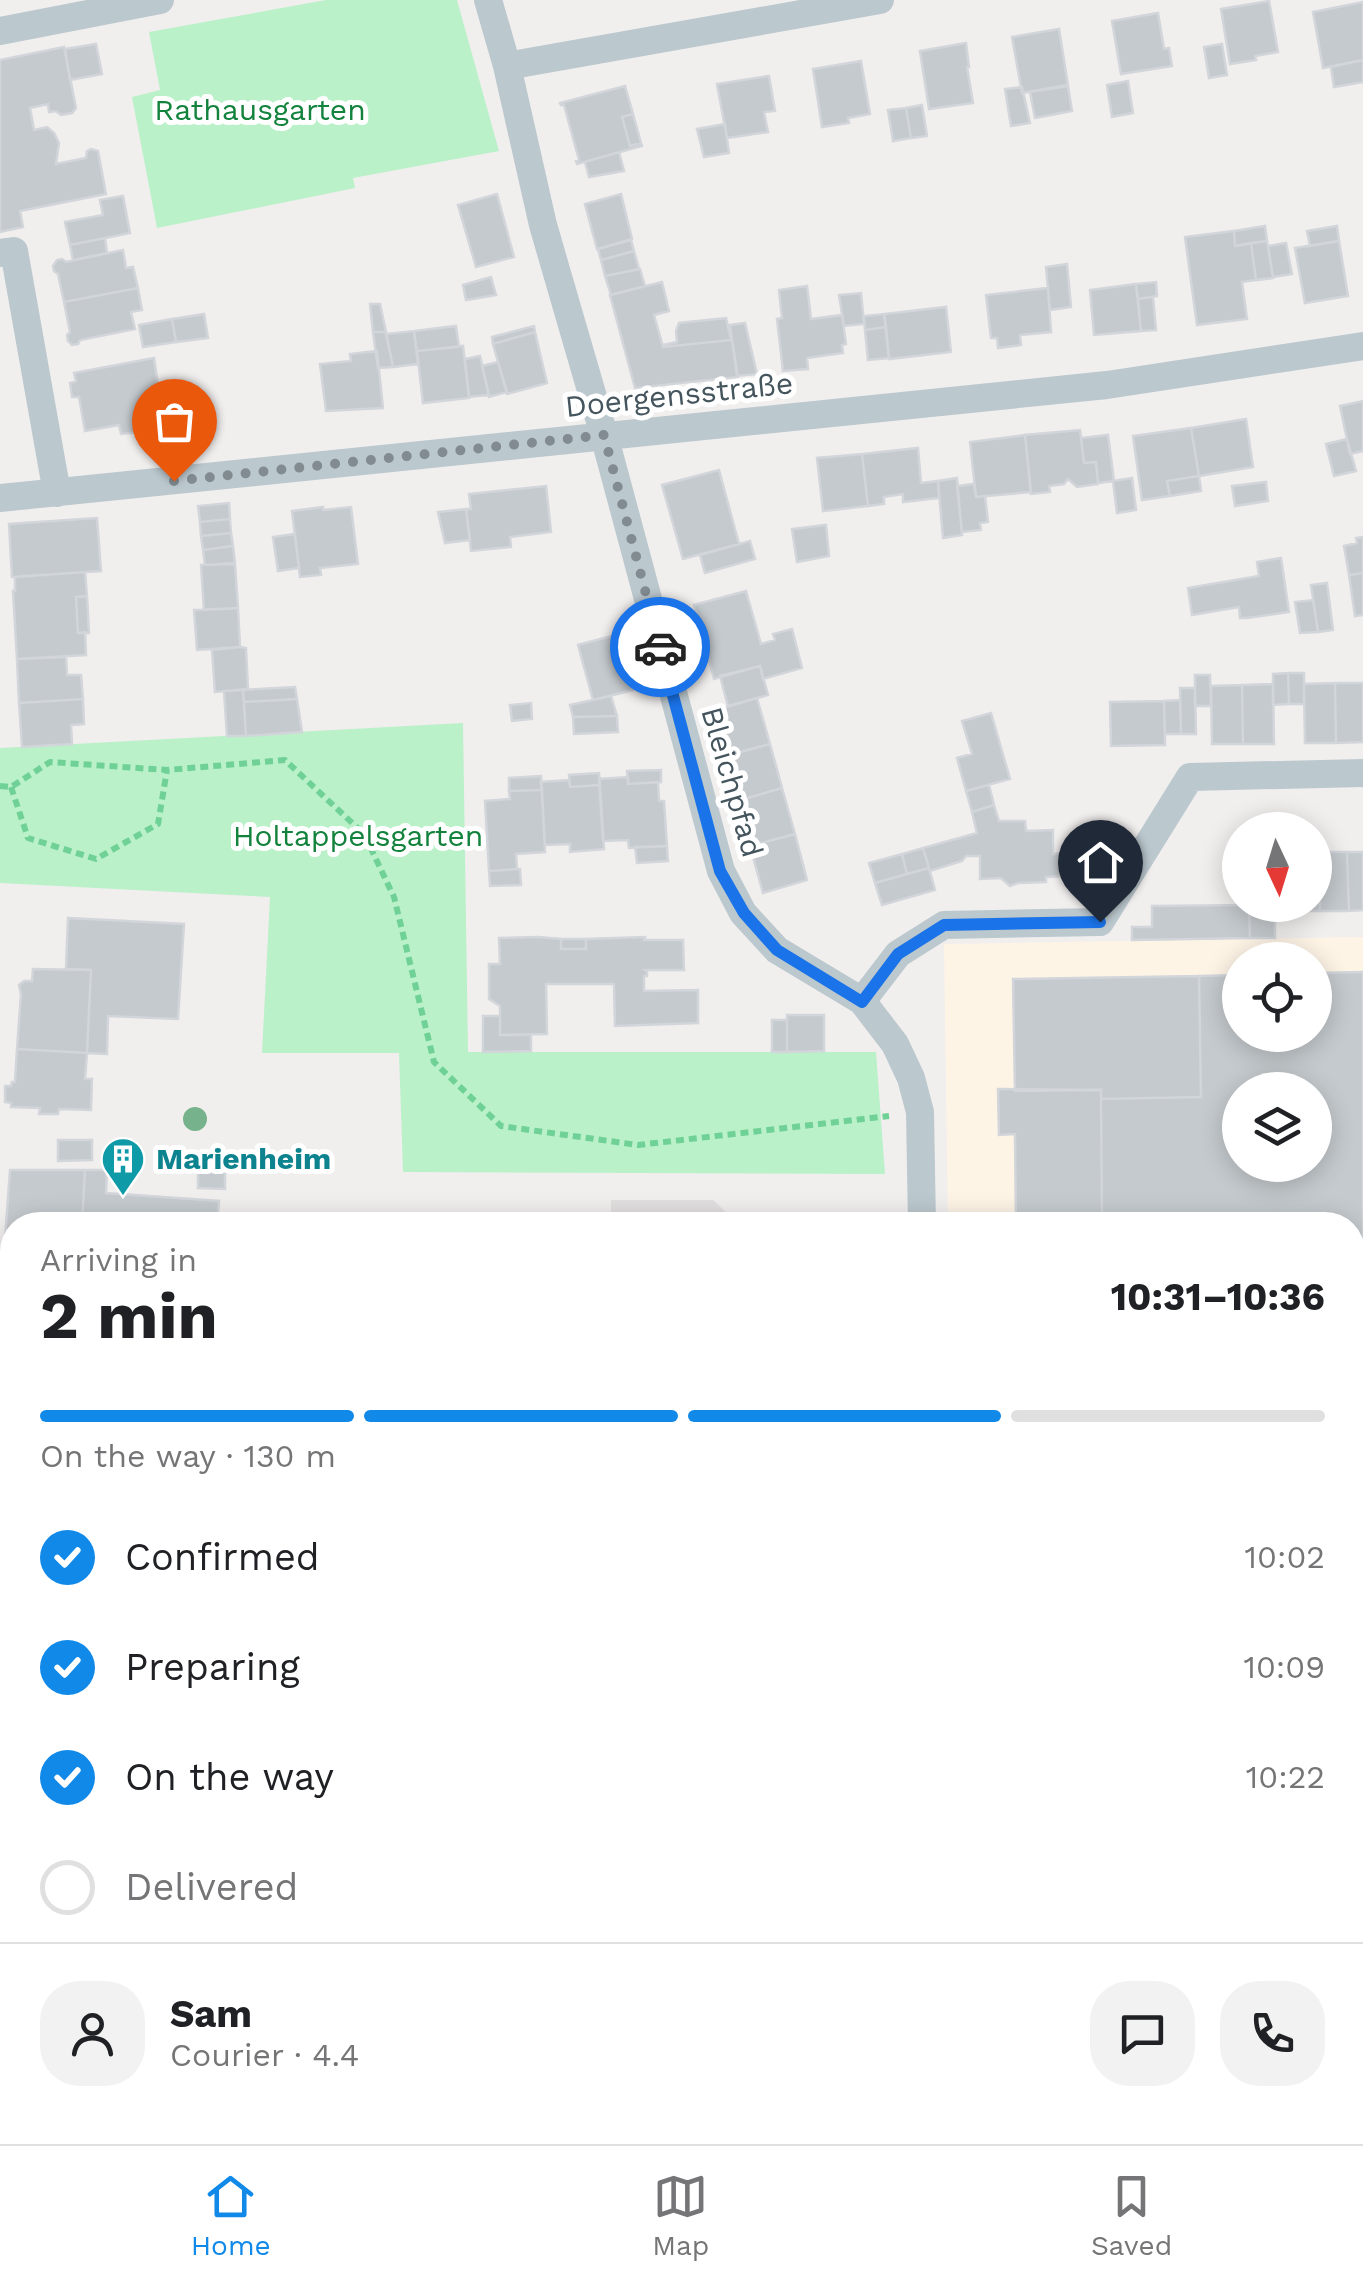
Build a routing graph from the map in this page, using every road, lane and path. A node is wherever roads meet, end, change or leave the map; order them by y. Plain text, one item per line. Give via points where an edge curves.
1 (160, 0) edge
2 (488, 0) edge
3 (880, 0) edge
4 (0, 31) edge
5 (507, 66) junction
6 (0, 254) edge
7 (1363, 346) edge
8 (604, 435) junction
9 (57, 493) junction
10 (0, 498) edge
11 (167, 770) junction
12 (1363, 773) edge
13 (0, 786) edge
14 (11, 787) junction
15 (862, 1002) junction
16 (920, 1112) junction
17 (922, 1212) edge

1 - 4 street
2 - 5 street, Bleichpfad
3 - 5 street
5 - 8 street, Bleichpfad via 543,224
6 - 9 street via 14,251
7 - 8 street, Doergensstraße via 1107,384
8 - 9 street, Doergensstraße
8 - 15 street, Bleichpfad via 720,871 744,913 777,950
9 - 10 street, Doergensstraße
11 - 14 path via 50,762
11 - 14 path via 158,824 96,859 28,838
11 - 16 path via 285,760 364,834 394,897 434,1062 501,1126 638,1145
12 - 15 street via 1190,777 1100,922 944,925 898,954
13 - 14 path
15 - 16 street, Bleichpfad via 895,1044
16 - 17 street, Bleichpfad

